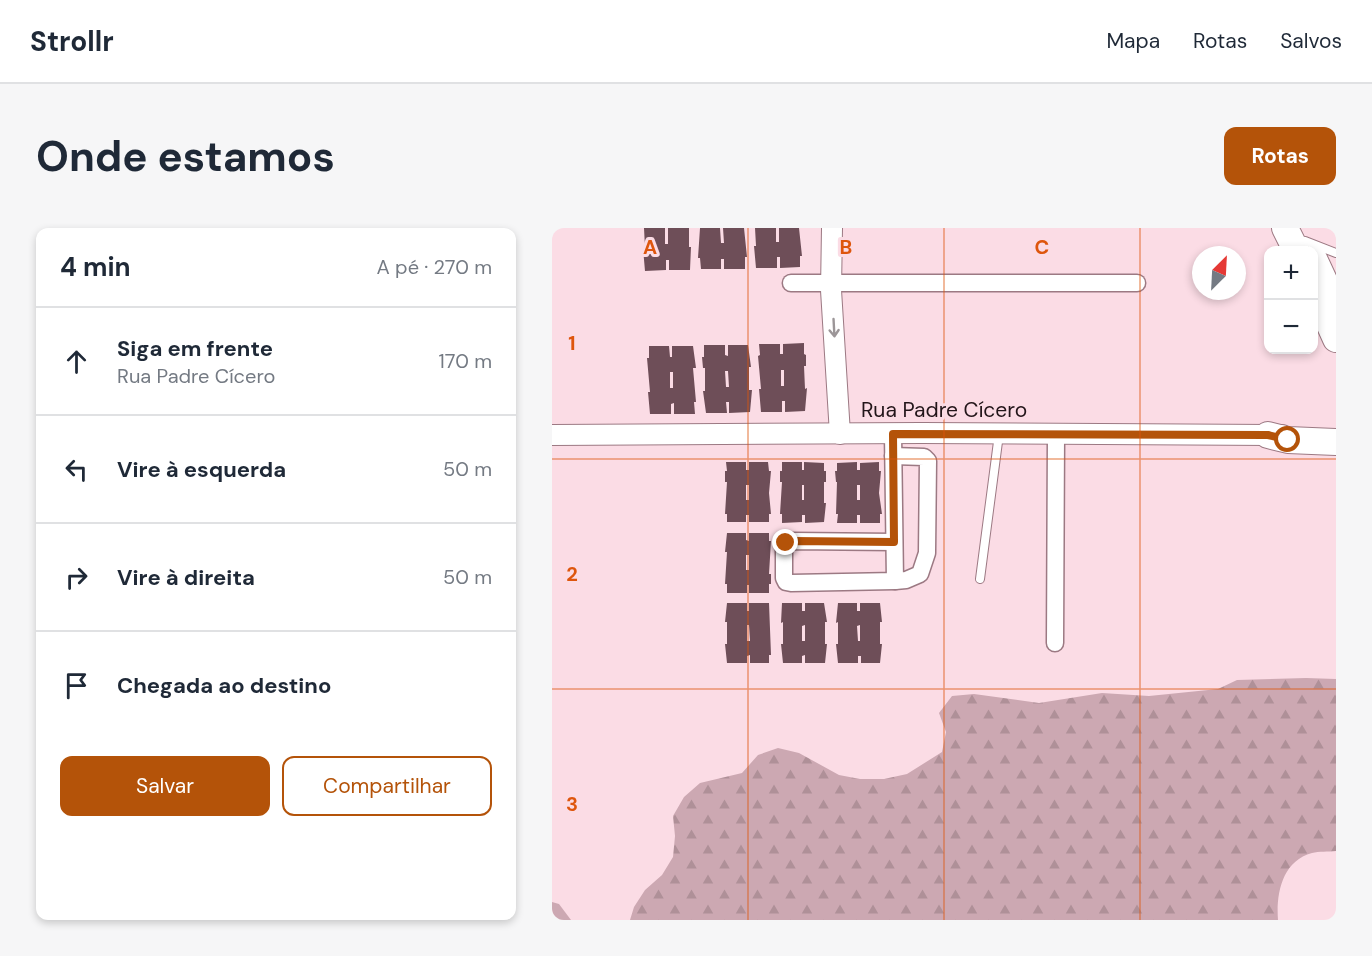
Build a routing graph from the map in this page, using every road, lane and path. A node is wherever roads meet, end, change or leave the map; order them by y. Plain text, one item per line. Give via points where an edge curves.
1 (832, 228) edge
2 (1301, 243) edge
3 (1336, 253) edge
4 (1137, 282) dead end
5 (791, 283) dead end
6 (831, 283) junction
7 (1318, 299) edge
8 (1336, 307) edge
9 (1336, 339) edge
10 (1336, 433) edge
11 (840, 434) junction
12 (893, 434) junction
13 (999, 434) junction
14 (552, 435) edge
15 (1056, 435) junction
16 (1268, 435) junction
17 (1336, 442) edge
18 (894, 456) junction
19 (894, 542) junction
20 (980, 579) dead end
21 (895, 581) junction
22 (1055, 643) dead end

1 - 6 street
2 - 3 lane
2 - 8 main road
4 - 6 street
5 - 6 street
6 -> 11 street
7 - 9 main road
10 - 16 street, Rua Padre Cícero
11 - 12 street, Rua Padre Cícero
11 - 14 street, Rua Padre Cícero
12 - 13 street, Rua Padre Cícero
12 - 18 street
13 - 15 street, Rua Padre Cícero
13 - 20 lane
15 - 16 street, Rua Padre Cícero
15 - 22 street
16 - 17 main road
18 - 19 street
18 - 21 street via 924,457 928,461 925,564 914,578
19 - 21 street
19 - 21 street via 792,541 784,547 784,578 791,583

